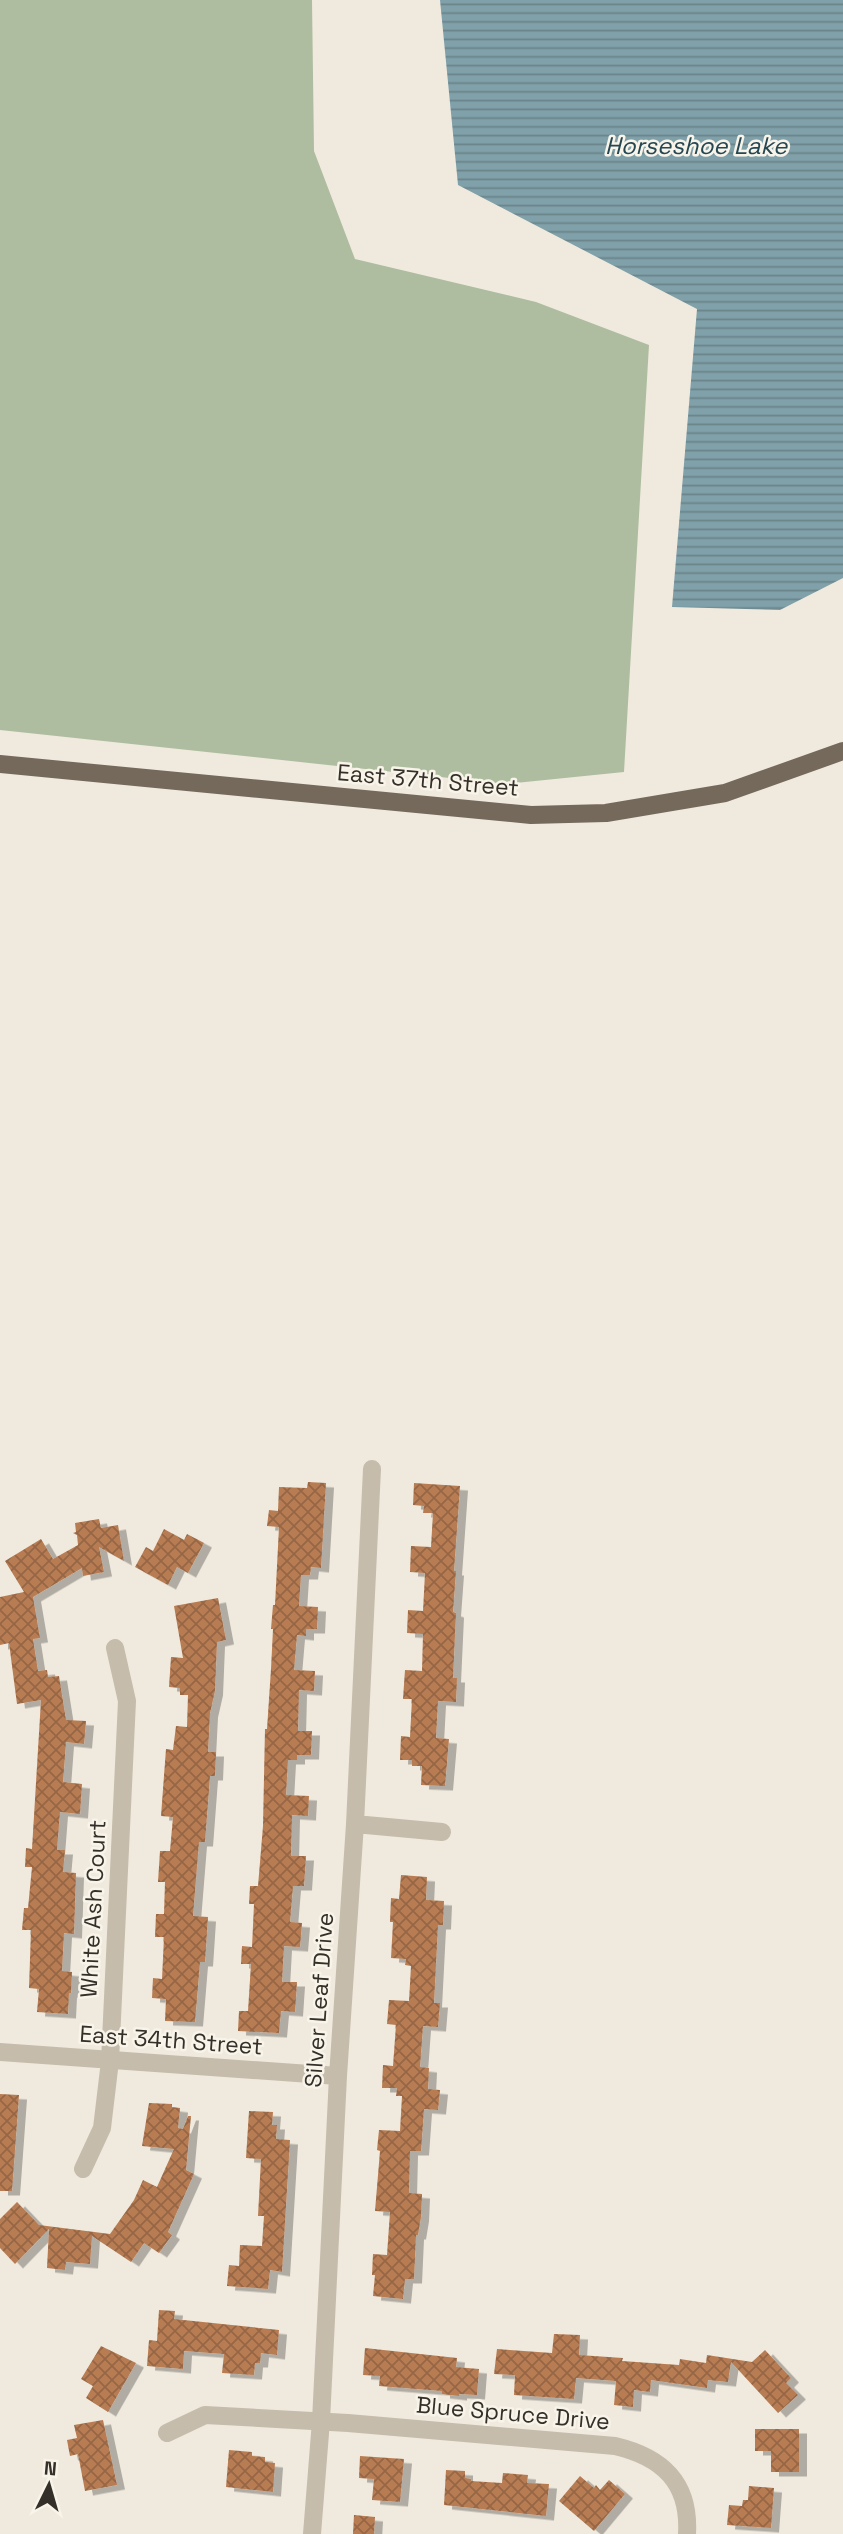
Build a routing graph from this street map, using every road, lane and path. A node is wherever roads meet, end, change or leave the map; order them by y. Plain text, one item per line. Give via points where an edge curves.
1 (843, 751) edge
2 (0, 764) edge
3 (372, 1469) dead end
4 (115, 1648) dead end
5 (355, 1824) junction
6 (442, 1832) dead end
7 (0, 2052) edge
8 (110, 2061) junction
9 (338, 2076) junction
10 (83, 2169) dead end
11 (321, 2421) junction
12 (167, 2433) dead end
13 (312, 2534) edge
14 (687, 2534) edge

1 - 2 main road, East 37th Street via 725,793 606,813 569,814
3 - 5 street, Silver Leaf Drive
4 - 8 street, White Ash Court via 127,1701
5 - 6 street
5 - 9 street, Silver Leaf Drive
7 - 8 street, East 34th Street
8 - 9 street, East 34th Street
8 - 10 street, White Ash Court via 102,2128
9 - 11 street, Silver Leaf Drive
11 - 12 street, Blue Spruce Drive via 205,2414
11 - 13 street, Silver Leaf Drive
11 - 14 street, Blue Spruce Drive via 592,2442 635,2451 649,2456 675,2479 686,2510

